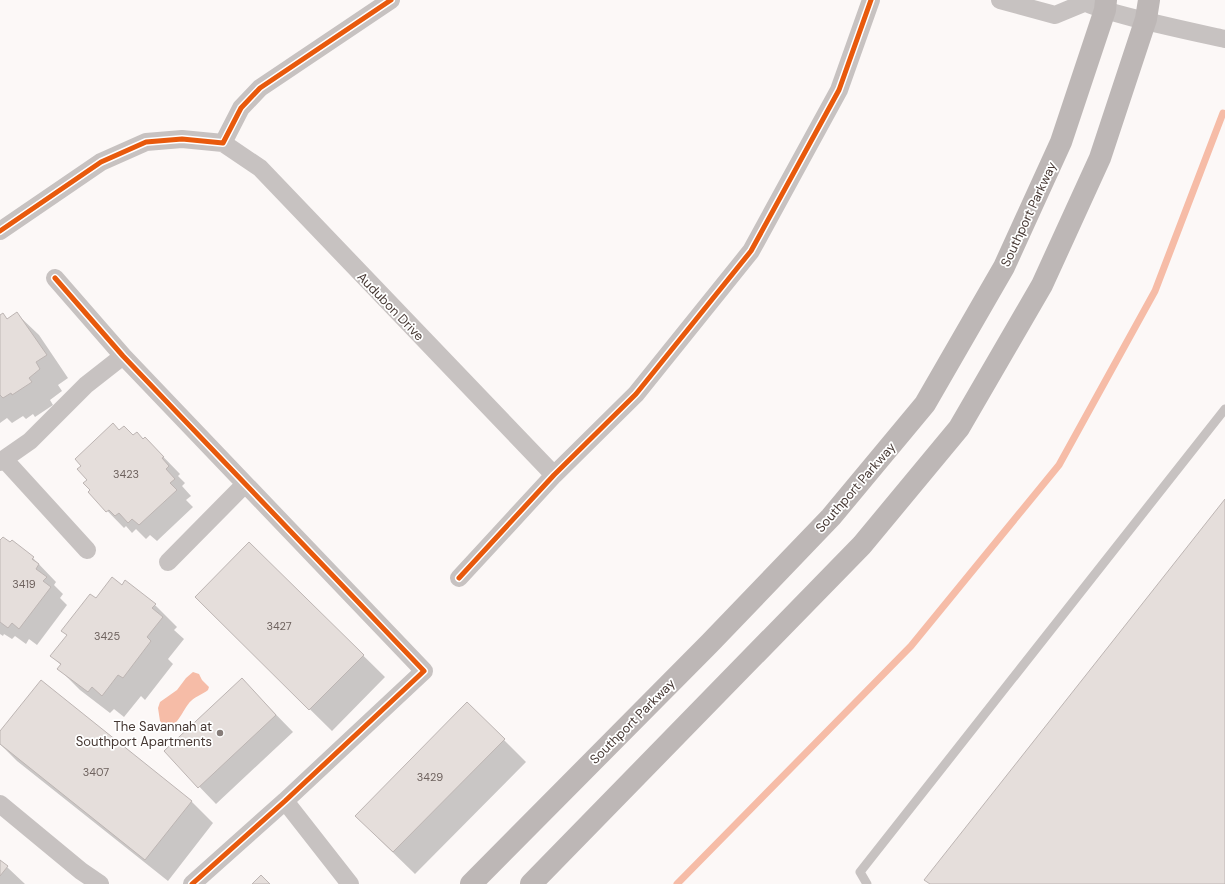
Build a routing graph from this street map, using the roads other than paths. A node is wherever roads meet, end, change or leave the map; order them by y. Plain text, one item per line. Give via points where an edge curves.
1 (391, 0) edge
2 (871, 0) edge
3 (1000, 0) edge
4 (1083, 1) edge
5 (1106, 5) edge
6 (1147, 10) edge
7 (1225, 39) edge
8 (223, 143) junction
9 (0, 231) edge
10 (55, 278) dead end
11 (123, 356) junction
12 (1225, 409) edge
13 (2, 460) edge
14 (554, 476) junction
15 (245, 484) junction
16 (87, 550) dead end
17 (168, 562) dead end
18 (459, 578) dead end
19 (285, 801) junction
20 (0, 804) edge
21 (100, 884) edge
22 (192, 884) edge
23 (350, 884) edge
24 (471, 884) edge
25 (531, 884) edge
26 (867, 884) edge

1 - 8 street via 260,88 241,108
2 - 14 street via 839,90 751,251 636,394
3 - 4 street via 1055,15
4 - 5 street
5 - 6 street
5 - 24 main road, Southport Parkway via 1061,142 1011,253 925,404 831,517
6 - 7 street
6 - 25 main road via 1100,158 1042,285 960,428 862,545
8 - 9 street via 182,139 146,142 101,162
8 - 14 street, Audubon Drive via 260,168
10 - 11 street
11 - 13 street via 86,385 30,441
11 - 15 street
12 - 26 lane via 860,872
13 - 16 street
14 - 18 street
15 - 17 street
15 - 19 street via 424,670
19 - 22 street
19 - 23 street
20 - 21 street

